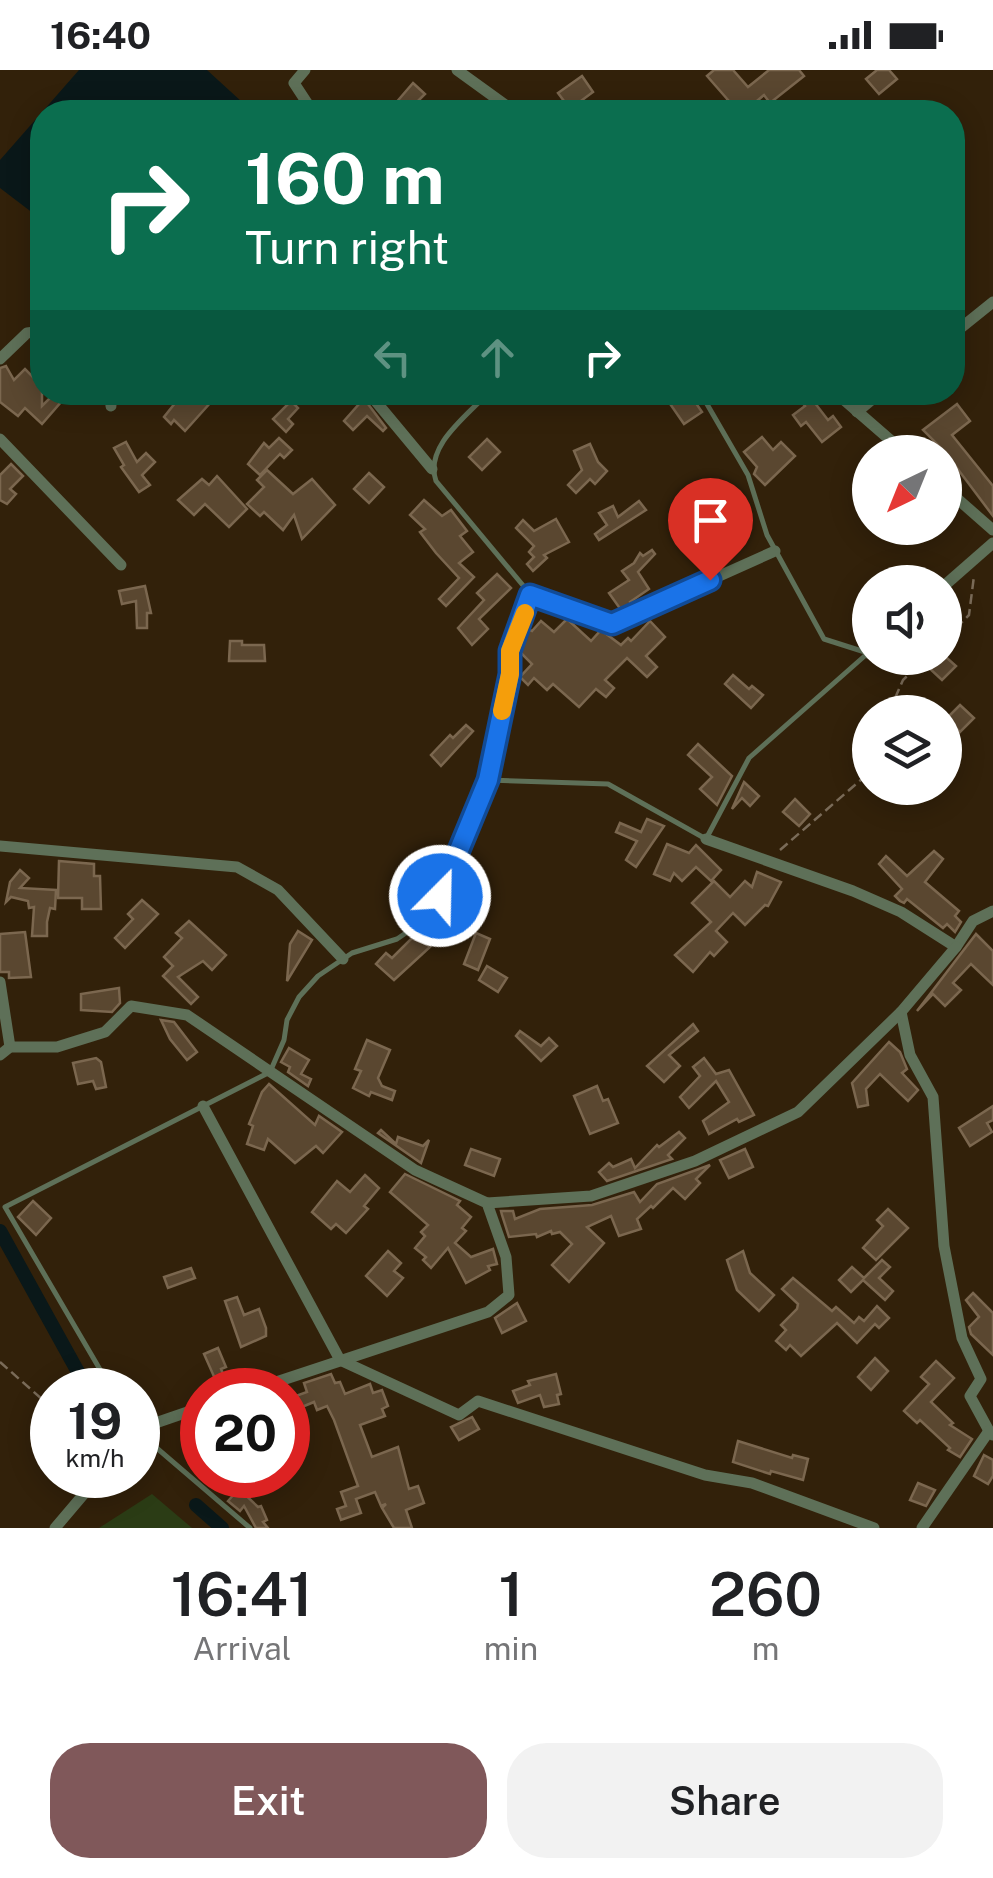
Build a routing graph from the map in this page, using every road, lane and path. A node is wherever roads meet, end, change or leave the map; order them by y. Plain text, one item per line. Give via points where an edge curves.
1 (305, 70) edge
2 (457, 70) edge
3 (305, 100) edge
4 (498, 100) edge
5 (993, 302) edge
6 (965, 325) edge
7 (30, 333) edge
8 (0, 360) edge
9 (379, 405) edge
10 (477, 405) edge
11 (708, 405) edge
12 (850, 405) edge
13 (865, 405) edge
14 (857, 412) junction
15 (884, 435) edge
16 (0, 440) edge
17 (432, 469) junction
18 (962, 503) edge
19 (993, 530) edge
20 (993, 544) edge
21 (776, 551) junction
22 (974, 559) junction
23 (121, 566) dead end
24 (962, 570) edge
25 (530, 595) junction
26 (962, 621) edge
27 (852, 648) edge
28 (852, 668) edge
29 (488, 780) junction
30 (852, 787) edge
31 (706, 839) junction
32 (0, 846) edge
33 (767, 860) junction
34 (993, 911) edge
35 (956, 947) junction
36 (343, 959) junction
37 (0, 982) edge
38 (901, 1012) junction
39 (5, 1051) edge
40 (270, 1072) junction
41 (203, 1106) junction
42 (487, 1203) junction
43 (340, 1360) junction
44 (0, 1362) edge
45 (99, 1368) edge
46 (310, 1370) edge
47 (30, 1389) edge
48 (991, 1433) edge
49 (160, 1449) edge
50 (80, 1498) edge
51 (55, 1528) edge
52 (250, 1528) edge
53 (874, 1528) edge
54 (922, 1528) edge

1 - 3 street via 294,83
2 - 4 street
5 - 6 street
7 - 8 street
9 - 17 street
10 - 17 lane via 434,452
11 - 21 lane via 748,475
12 - 14 street
13 - 14 street
14 - 15 street
16 - 23 street
17 - 25 lane
18 - 19 street
20 - 22 street
21 - 25 street via 612,624
21 - 27 lane via 824,639
22 - 24 street
22 - 26 path
25 - 29 lane via 510,651
28 - 31 lane via 749,758
29 - 31 lane via 608,784
29 - 36 lane via 440,896 419,924
30 - 33 path
31 - 33 street
32 - 36 street via 238,867 278,890
33 - 35 street via 901,912
34 - 35 street via 974,921
35 - 38 street
36 - 40 lane via 299,998
37 - 39 street
38 - 42 street via 798,1112 695,1161 590,1196
38 - 48 street via 910,1055 933,1098 944,1246 962,1338 982,1379 970,1396
39 - 40 street via 57,1047 106,1032 132,1006 186,1014
40 - 41 lane
40 - 42 street via 415,1170
41 - 43 street
41 - 45 lane via 6,1207
42 - 43 street via 506,1257 509,1295 488,1312
43 - 46 street
43 - 53 street via 459,1415 478,1402 705,1475 752,1483
44 - 47 path
48 - 54 street
49 - 52 lane
50 - 51 street

